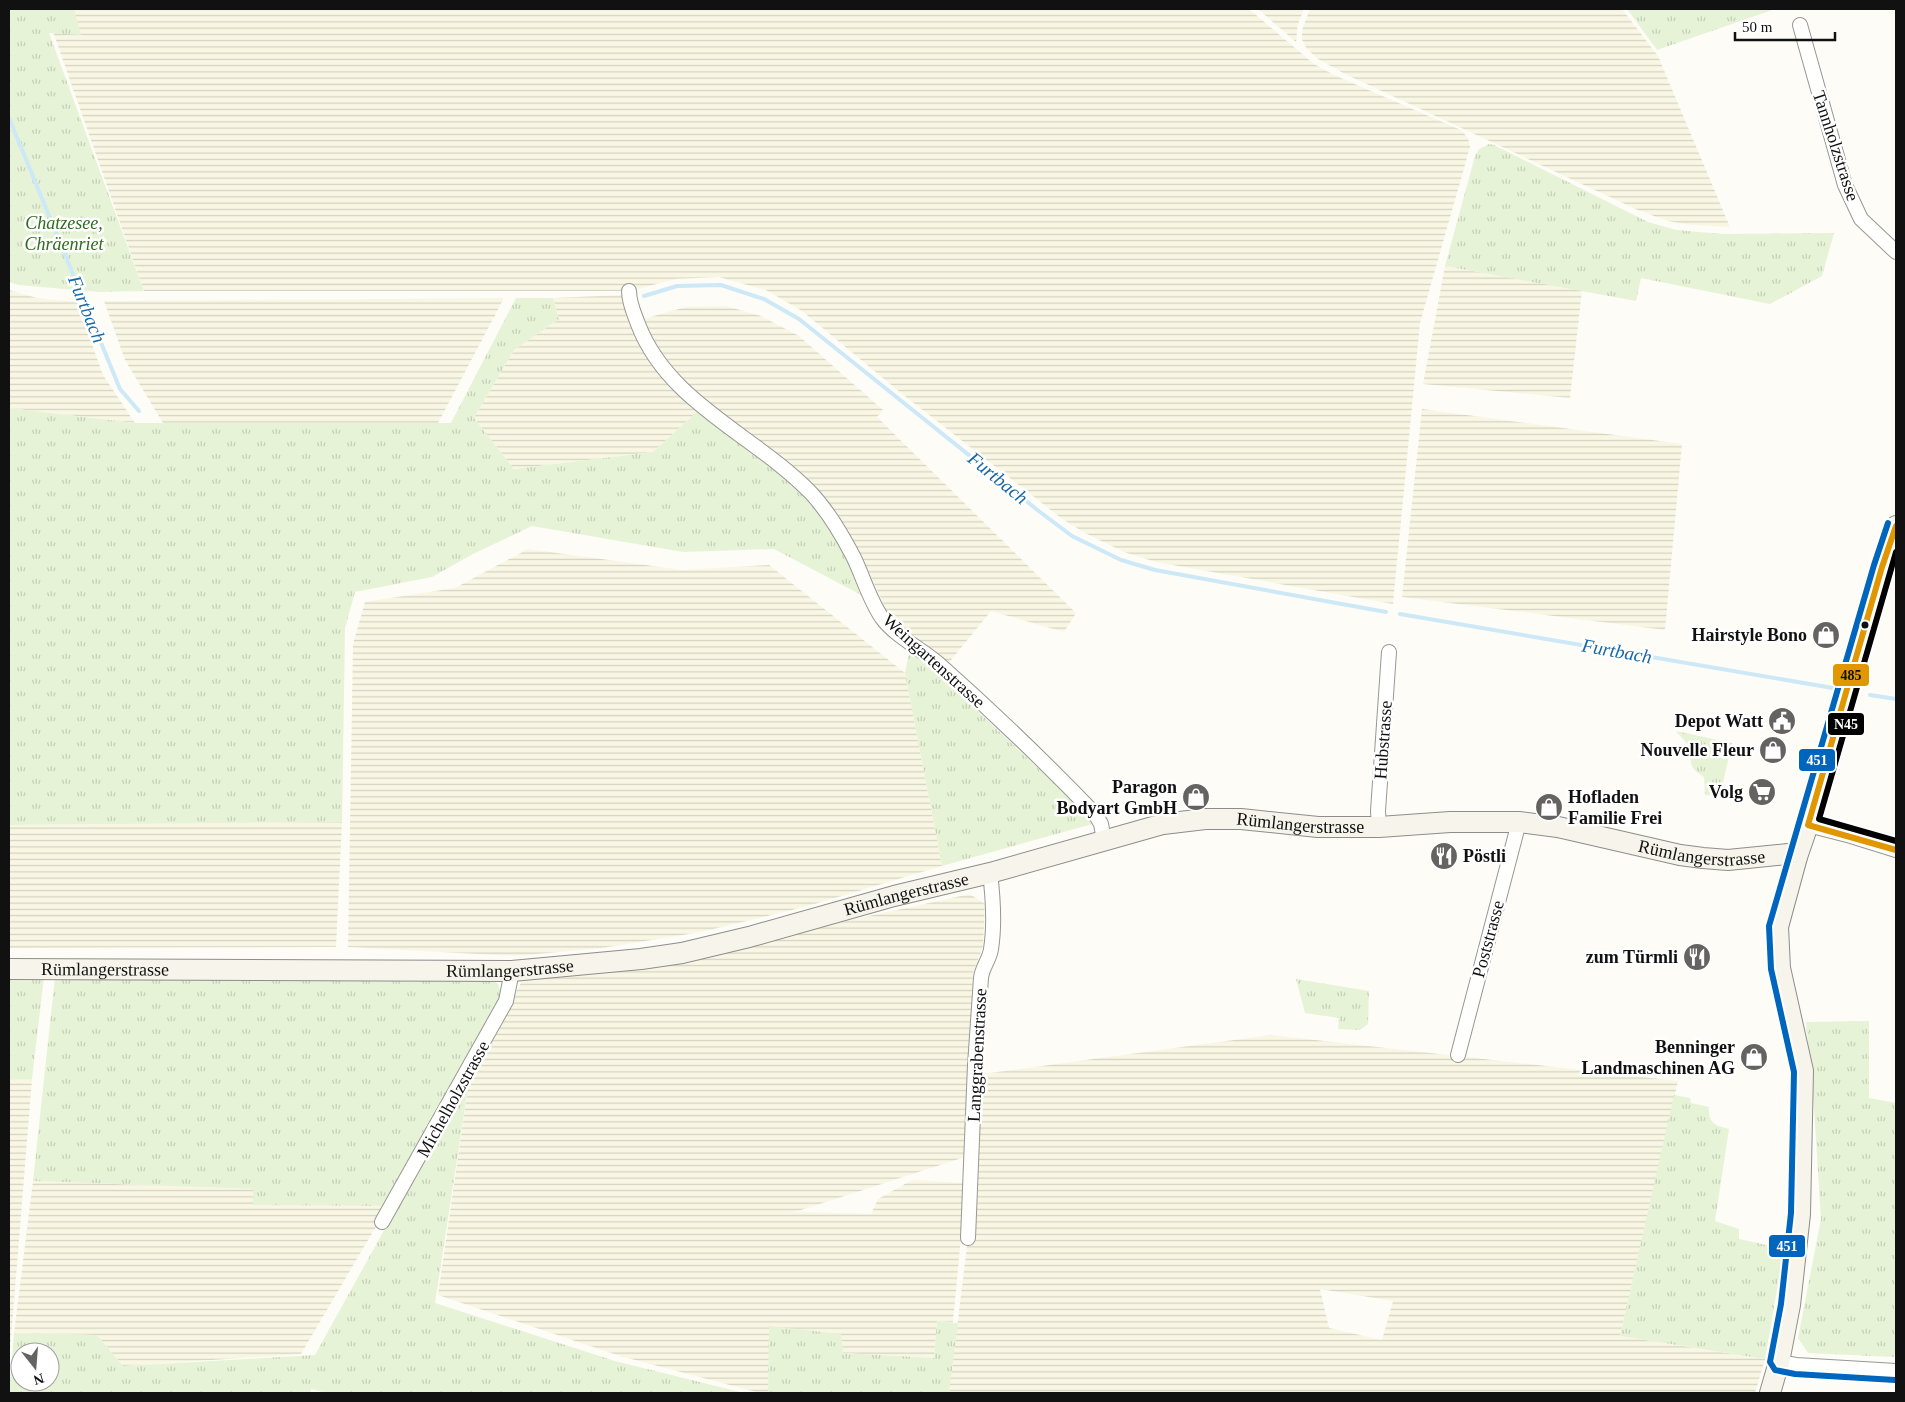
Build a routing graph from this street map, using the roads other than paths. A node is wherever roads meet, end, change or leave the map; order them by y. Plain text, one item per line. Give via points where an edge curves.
1 (1800, 25) dead end
2 (1896, 252) edge
3 (629, 291) dead end
4 (1896, 526) edge
5 (1389, 652) dead end
6 (1519, 822) junction
7 (1808, 825) junction
8 (1379, 828) junction
9 (1104, 840) junction
10 (1896, 850) edge
11 (1797, 857) junction
12 (990, 873) junction
13 (9, 969) edge
14 (512, 971) junction
15 (1458, 1055) dead end
16 (382, 1222) dead end
17 (968, 1238) dead end
18 (1779, 1362) junction
19 (1896, 1371) edge
20 (1770, 1393) edge

1 - 2 street, Tannholzstrasse via 1845,185 1861,219
3 - 9 street, Weingartenstrasse via 629,301 644,341 665,372 812,494 853,556 883,619 939,664 1042,759 1096,815
4 - 7 street
5 - 8 street, Hubstrasse
6 - 8 street, Rümlangerstrasse via 1450,822
6 - 11 street, Rümlangerstrasse via 1558,826 1703,858 1728,860 1788,854
6 - 15 street, Poststrasse
7 - 10 street
7 - 11 street
8 - 9 street, Rümlangerstrasse via 1205,819 1163,824
9 - 12 street, Rümlangerstrasse
11 - 18 street via 1778,927 1780,968 1803,1071 1800,1214 1790,1305
12 - 14 street, Rümlangerstrasse via 682,953 602,964
12 - 17 street, Langgrabenstrasse via 993,894 991,949 982,971
13 - 14 street, Rümlangerstrasse
14 - 16 street, Michelholzstrasse via 506,1001
18 - 19 street
18 - 20 street

